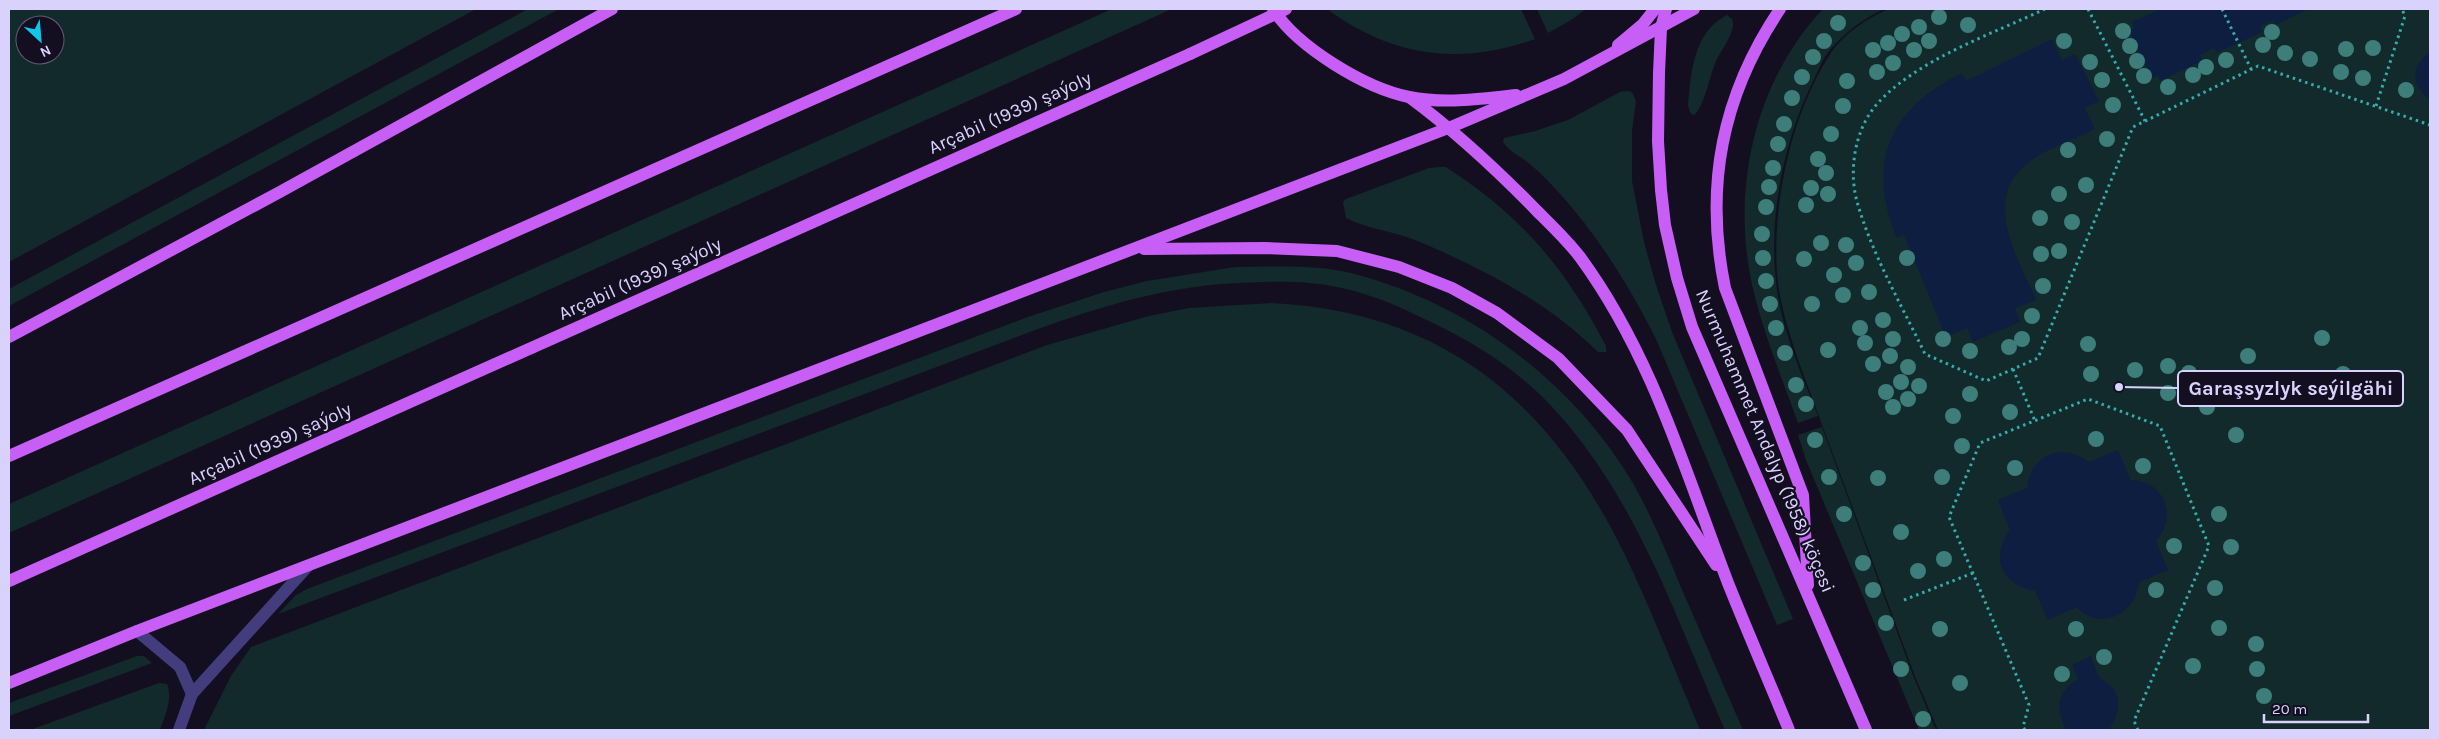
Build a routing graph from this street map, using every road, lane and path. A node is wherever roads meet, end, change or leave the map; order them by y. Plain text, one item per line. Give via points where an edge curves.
1 (612, 9) edge
2 (1016, 9) edge
3 (1273, 9) edge
4 (1286, 9) edge
5 (1655, 9) edge
6 (1666, 9) edge
7 (1694, 9) edge
8 (1780, 9) edge
9 (2044, 9) edge
10 (2088, 9) edge
11 (2222, 9) edge
12 (2402, 9) edge
13 (1661, 28) junction
14 (2251, 69) junction
15 (1564, 79) junction
16 (1409, 97) junction
17 (2376, 106) junction
18 (2145, 121) junction
19 (2430, 125) edge
20 (1451, 127) junction
21 (1135, 249) junction
22 (9, 337) edge
23 (2013, 369) junction
24 (2035, 421) junction
25 (9, 456) edge
26 (308, 566) junction
27 (1973, 573) junction
28 (9, 581) edge
29 (1728, 583) junction
30 (1809, 595) junction
31 (1904, 600) dead end
32 (137, 631) junction
33 (9, 683) edge
34 (192, 694) junction
35 (179, 730) edge
36 (1789, 730) edge
37 (1866, 730) edge
38 (2025, 730) edge
39 (2138, 730) edge

1 - 22 main road
2 - 25 main road
3 - 16 main road via 1310,48 1359,77
4 - 28 main road, Arçabil (1939) şaýoly, bridge
5 - 15 main road via 1606,55
6 - 13 main road, Nurmuhammet Andalyp (1958) köçesi
7 - 13 main road
8 - 30 main road via 1760,38 1731,104 1719,162 1717,234 1725,288 1803,495
9 - 23 path via 1926,65 1896,86 1876,105 1863,126 1854,159 1854,184 1866,229 1925,354 1986,381
10 - 18 path
11 - 14 path
12 - 17 path via 2405,16
13 - 15 main road
13 - 30 main road, Nurmuhammet Andalyp (1958) köçesi via 1658,141 1665,225 1677,278 1692,328
14 - 17 path via 2258,66
14 - 18 path
15 - 16 main road via 1518,94 1470,100
15 - 20 main road
16 - 20 main road
17 - 19 path
18 - 23 path via 2132,127 2038,358
20 - 21 main road
20 - 29 main road via 1555,229 1579,256 1609,299 1669,421
21 - 26 main road
21 - 29 main road via 1337,251 1399,267 1452,288 1497,313 1558,358 1627,430
23 - 24 path
24 - 27 path via 1980,443 1949,517
24 - 39 path via 2088,399 2160,426 2208,546 2134,721
26 - 32 main road
26 - 34 lane
27 - 31 path
27 - 38 path via 2029,705
29 - 36 main road
30 - 37 main road, Nurmuhammet Andalyp (1958) köçesi
32 - 33 main road
32 - 34 lane via 180,667
34 - 35 lane

